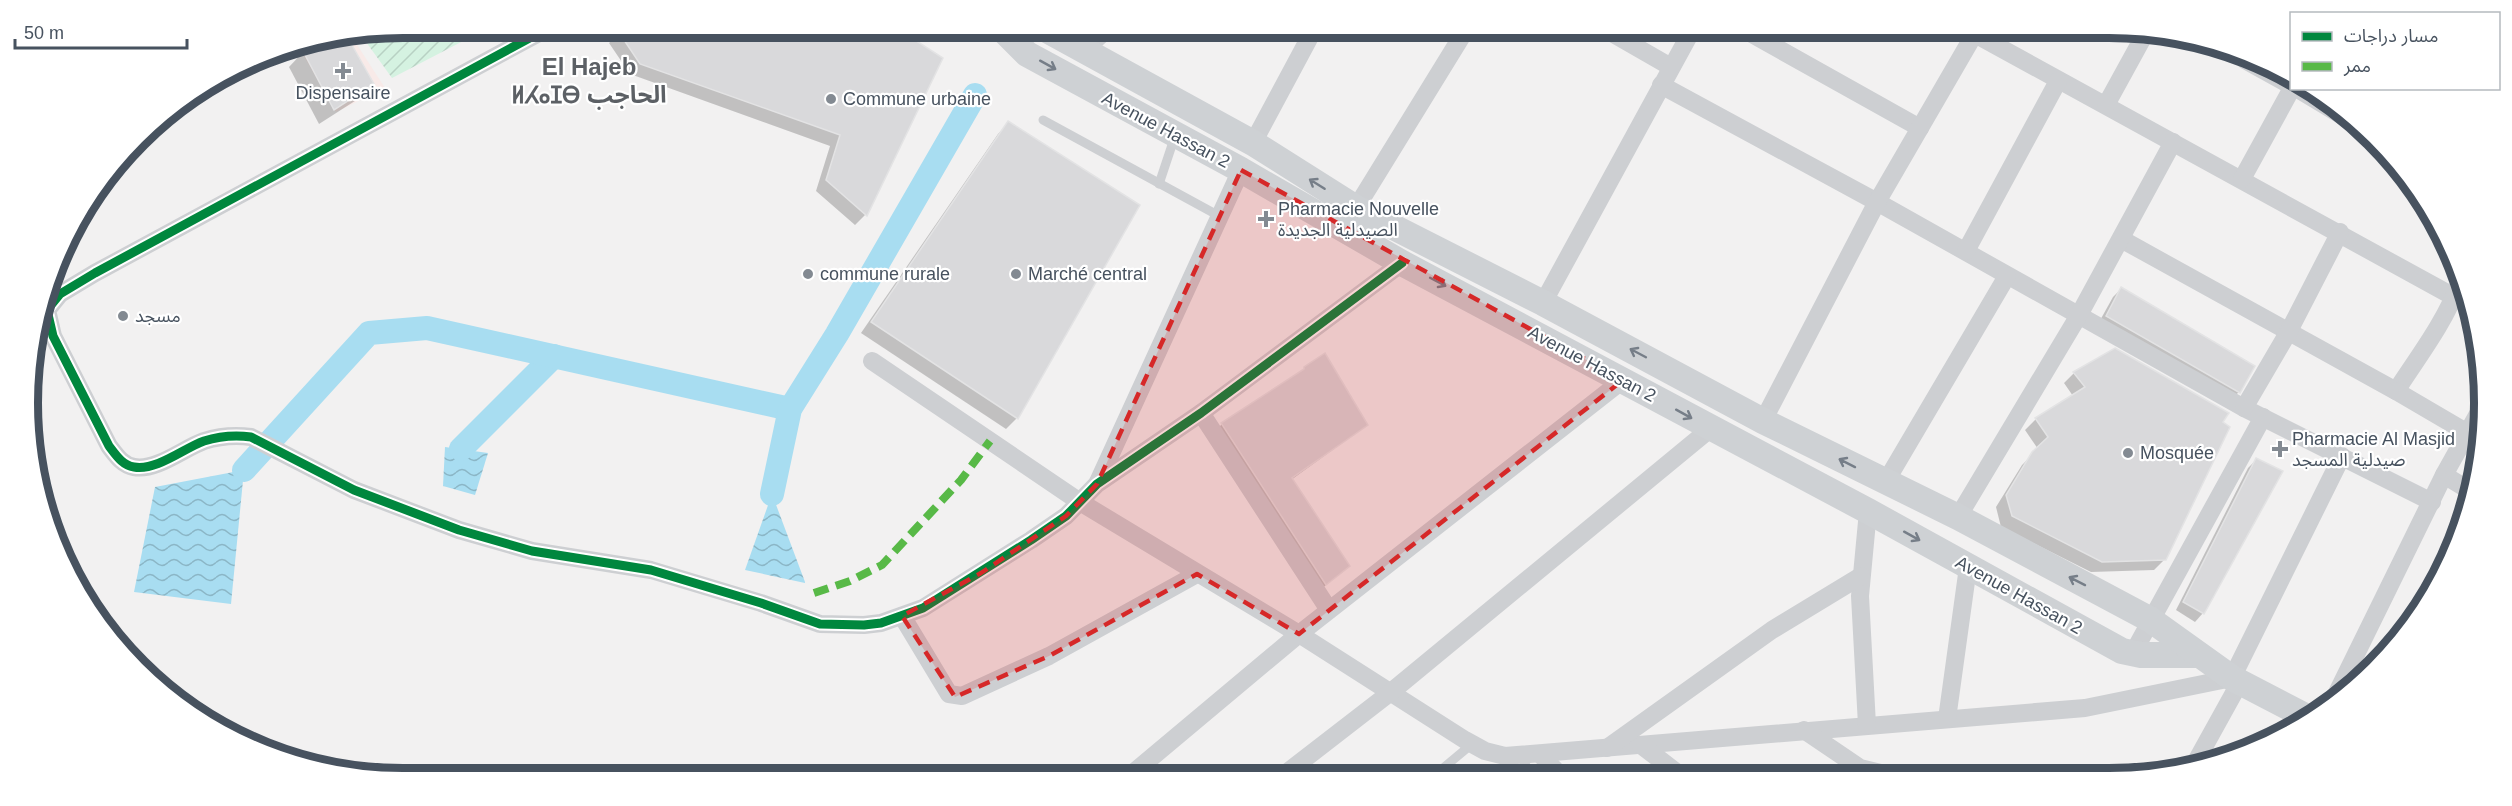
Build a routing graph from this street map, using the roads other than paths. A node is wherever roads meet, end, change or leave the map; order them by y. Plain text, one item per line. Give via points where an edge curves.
1 (531, 37) edge
2 (1010, 37) edge
3 (1060, 37) edge
4 (1098, 37) edge
5 (1310, 37) edge
6 (1461, 37) edge
7 (1619, 37) edge
8 (1687, 37) edge
9 (1757, 37) edge
10 (1973, 37) edge
11 (1980, 37) edge
12 (2142, 39) edge
13 (1084, 50) junction
14 (1671, 67) junction
15 (2272, 76) edge
16 (2058, 81) junction
17 (1661, 85) junction
18 (2290, 86) edge
19 (2290, 90) edge
20 (2106, 105) junction
21 (1043, 120) dead end
22 (1920, 128) junction
23 (1175, 136) junction
24 (2173, 142) junction
25 (1252, 144) junction
26 (1241, 171) junction
27 (2242, 179) junction
28 (1159, 184) junction
29 (1877, 202) junction
30 (1356, 208) junction
31 (1221, 217) junction
32 (2340, 232) junction
33 (2121, 239) junction
34 (1966, 251) junction
35 (1402, 263) junction
36 (2007, 276) junction
37 (2457, 294) edge
38 (2459, 297) edge
39 (53, 300) edge
40 (1543, 303) junction
41 (2079, 315) junction
42 (48, 316) edge
43 (2289, 331) junction
44 (872, 361) dead end
45 (1623, 380) junction
46 (2396, 391) junction
47 (2244, 408) junction
48 (1201, 413) junction
49 (2263, 417) junction
50 (2474, 420) edge
51 (1763, 421) junction
52 (1710, 429) junction
53 (2466, 432) junction
54 (2342, 456) junction
55 (2444, 476) junction
56 (1885, 483) junction
57 (1097, 484) junction
58 (2464, 488) edge
59 (1080, 502) junction
60 (2432, 502) junction
61 (1868, 511) junction
62 (1958, 517) junction
63 (1968, 567) junction
64 (1197, 574) junction
65 (1861, 576) junction
66 (2111, 599) junction
67 (1329, 610) junction
68 (902, 616) junction
69 (2151, 620) junction
70 (1299, 634) junction
71 (2094, 636) junction
72 (2133, 653) junction
73 (2198, 655) junction
74 (2236, 680) junction
75 (2340, 686) edge
76 (1391, 692) junction
77 (2301, 714) edge
78 (1947, 719) junction
79 (1867, 725) junction
80 (1804, 730) junction
81 (1472, 744) junction
82 (1641, 745) junction
83 (1607, 748) junction
84 (1535, 755) junction
85 (2198, 757) edge
86 (1139, 768) edge
87 (1293, 768) edge
88 (1443, 768) edge
89 (1524, 768) edge
90 (1552, 768) edge
91 (1671, 768) edge
92 (1860, 768) edge

1 - 39 street
2 -> 23 main road, Avenue Hassan 2 via 1027,54
3 - 13 main road, Avenue Hassan 2
4 - 13 street
5 - 25 street
6 - 30 street
7 - 14 street
8 - 14 street
9 - 22 street
10 - 22 street
11 - 16 street
12 - 20 street
13 - 25 main road, Avenue Hassan 2
14 - 17 street
15 - 18 street
16 - 20 street
16 - 34 street
17 - 29 street
17 - 40 street
19 - 27 street
20 - 24 street
21 - 28 lane
22 - 29 street
23 - 26 main road, Avenue Hassan 2
23 - 28 lane
24 - 27 street
24 - 33 street
30 -> 25 main road, Avenue Hassan 2
26 - 31 street
26 - 35 main road, Avenue Hassan 2
27 - 32 street
28 - 31 lane
29 - 34 street
29 - 51 street
30 - 40 main road, Avenue Hassan 2
31 - 57 street
32 - 37 street
32 - 43 street
33 - 41 street
33 - 43 street
34 - 36 street
35 -> 45 main road, Avenue Hassan 2
35 - 48 street
36 - 41 street
36 - 56 street
38 - 46 street
51 -> 40 main road, Avenue Hassan 2
41 - 47 street
41 - 62 street
42 - 68 street via 53,336 109,446 126,465 149,466 221,437 251,437 354,490 510,546 651,570 820,624 864,626
43 - 46 street
43 - 47 street
44 - 59 street
45 -> 52 main road, Avenue Hassan 2
45 - 67 street
46 - 53 street
47 - 49 street
48 - 57 street
48 - 67 street
49 - 54 street
49 - 69 street
50 - 53 street
56 -> 51 main road, Avenue Hassan 2
52 - 61 main road, Avenue Hassan 2
52 - 76 street
53 - 55 street
54 - 60 street
54 - 74 street
55 - 58 street
55 - 60 street
56 - 62 main road, Avenue Hassan 2
57 - 59 street
59 - 64 street
59 - 68 street via 1066,516 981,573 934,602
60 - 75 street
61 -> 63 main road, Avenue Hassan 2
61 - 65 street
66 -> 62 main road, Avenue Hassan 2
63 - 71 main road, Avenue Hassan 2
63 - 78 street
64 - 68 street via 1049,656 955,697 944,688
64 - 70 street
65 - 79 street via 1861,657
65 - 83 street via 1772,630
66 - 69 main road, Avenue Hassan 2
66 - 71 main road
67 - 70 street
69 - 72 street
69 - 73 main road, Avenue Hassan 2
70 - 76 street
70 - 86 street
71 - 72 main road, Avenue Hassan 2
72 - 73 main road, Avenue Hassan 2
73 - 74 main road, Avenue Hassan 2
74 - 77 main road, Avenue Hassan 2
74 - 78 street via 2085,708
74 - 85 street
76 - 81 street
76 - 87 street
78 - 79 street
79 - 80 street
80 - 82 street
80 - 92 street
81 - 84 street via 1505,756
81 - 88 lane
82 - 83 street
82 - 91 street
83 - 84 street
84 - 89 lane
84 - 90 street

